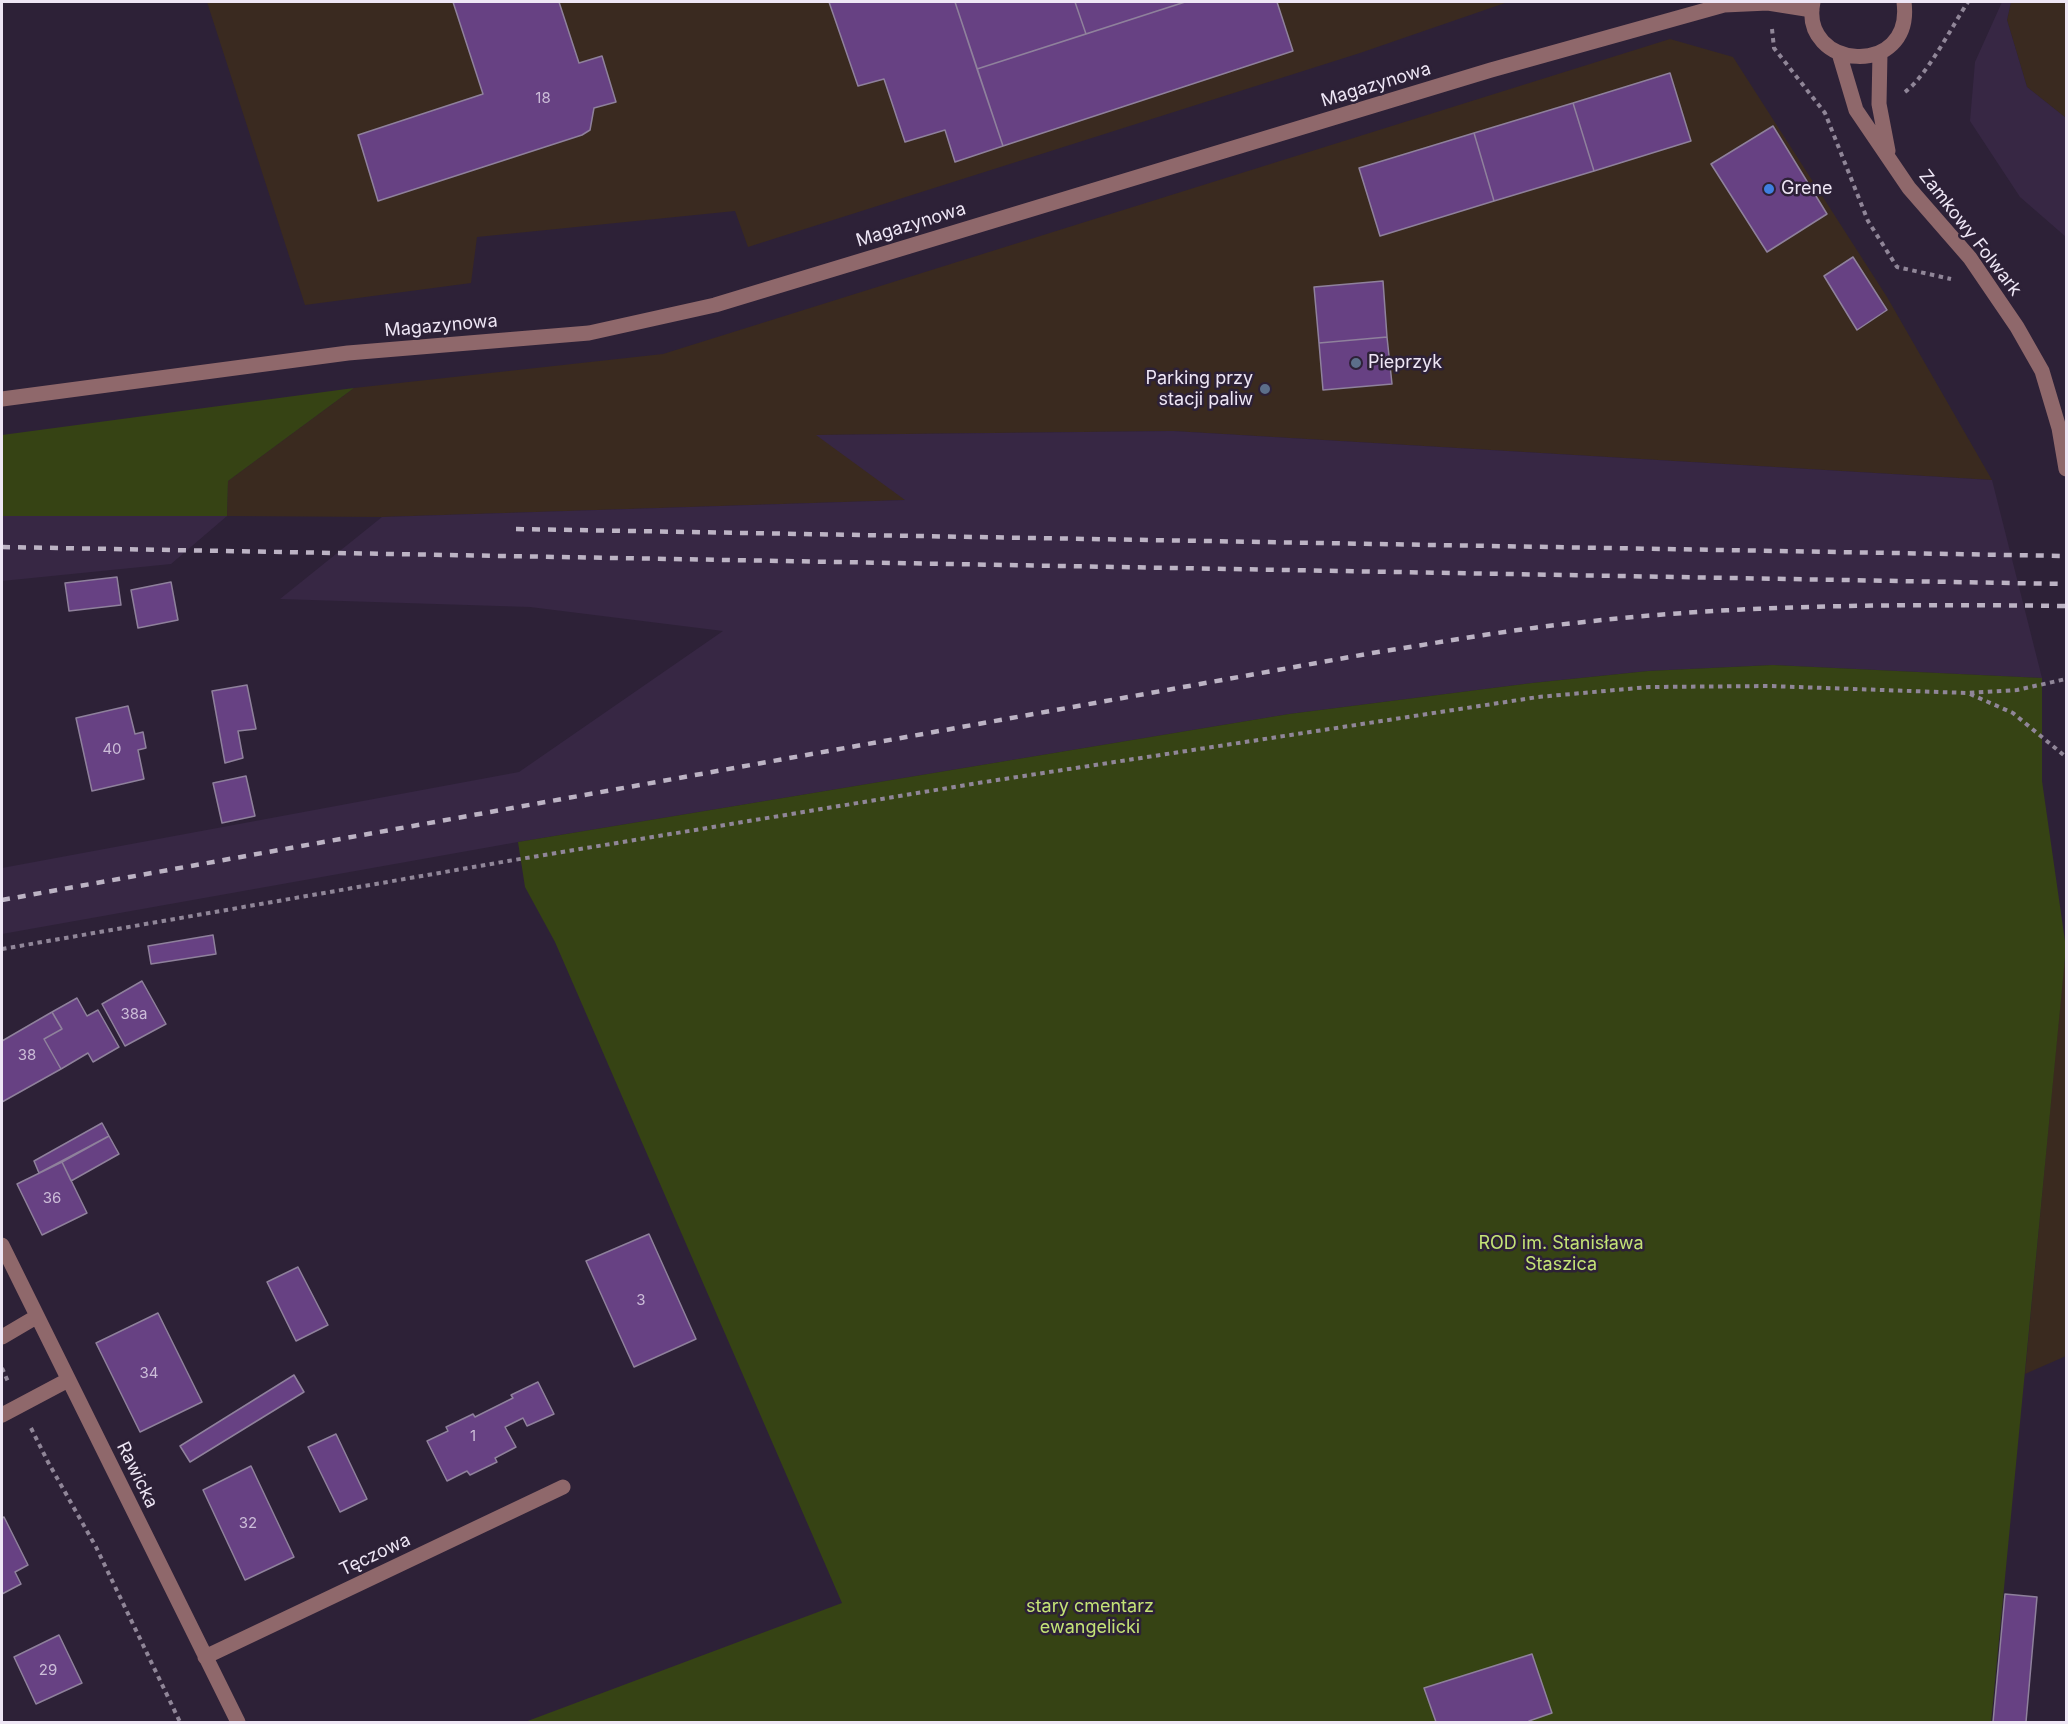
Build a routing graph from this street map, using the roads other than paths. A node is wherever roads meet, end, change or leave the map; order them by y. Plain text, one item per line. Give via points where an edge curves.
1 (1919, 2) edge
2 (1768, 3) edge
3 (1723, 4) edge
4 (1813, 6) edge
5 (1905, 7) edge
6 (1839, 53) junction
7 (1880, 53) junction
8 (1889, 157) junction
9 (2, 399) edge
10 (2067, 469) edge
11 (2, 1245) edge
12 (36, 1317) junction
13 (2, 1336) edge
14 (68, 1380) junction
15 (2, 1415) edge
16 (563, 1487) dead end
17 (205, 1657) junction
18 (238, 1722) edge

1 - 5 street
2 - 3 street, Magazynowa
2 - 4 street, Magazynowa
3 - 9 street, Magazynowa via 681,313 589,333 348,353
4 - 6 street via 1819,36
5 - 7 street via 1900,33
6 - 7 street via 1852,57
6 - 8 street, Zamkowy Folwark via 1856,110
7 - 8 street, Zamkowy Folwark via 1879,104
8 - 10 street, Zamkowy Folwark via 1910,188 1970,258 2017,327 2042,371
11 - 12 street, Rawicka
12 - 13 street
12 - 14 street, Rawicka
14 - 15 street
14 - 17 street, Rawicka
16 - 17 street, Tęczowa
17 - 18 street, Rawicka

